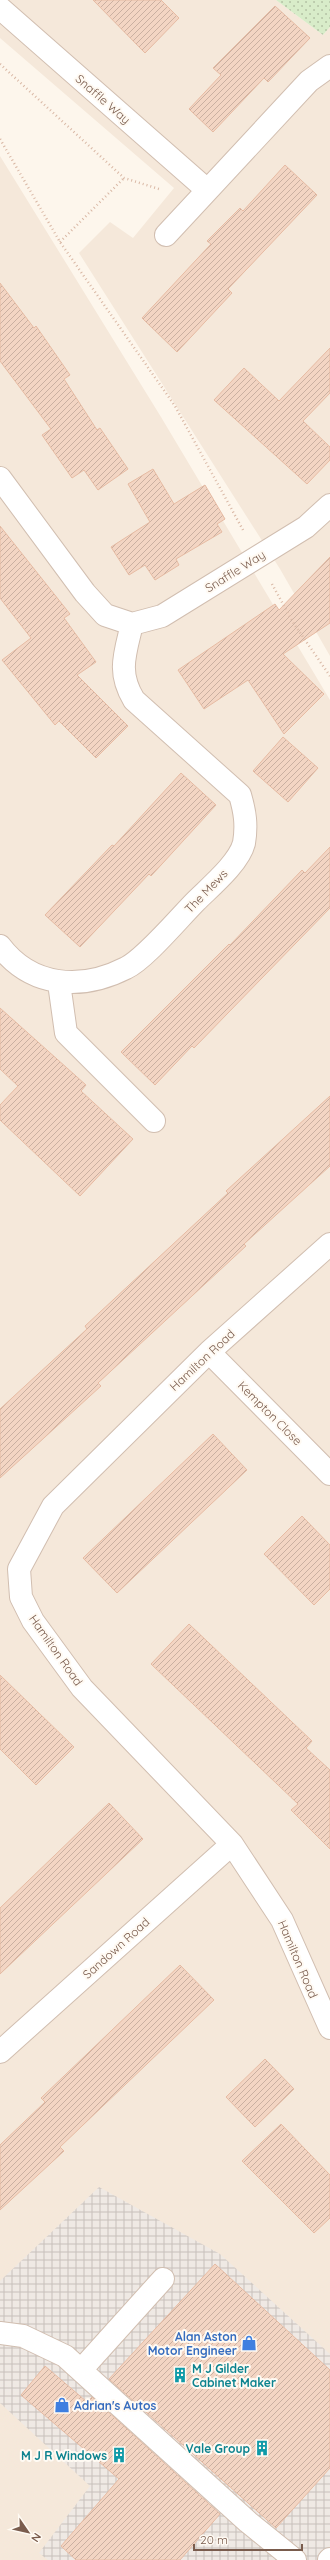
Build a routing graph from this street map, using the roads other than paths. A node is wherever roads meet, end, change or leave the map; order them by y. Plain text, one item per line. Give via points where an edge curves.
1 (0, 8) edge
2 (330, 66) edge
3 (201, 195) junction
4 (166, 234) dead end
5 (0, 478) edge
6 (330, 505) edge
7 (132, 624) junction
8 (0, 946) edge
9 (59, 983) junction
10 (154, 1121) dead end
11 (330, 1244) edge
12 (210, 1352) junction
13 (330, 1474) edge
14 (232, 1844) junction
15 (330, 2028) edge
16 (0, 2052) edge
17 (163, 2279) dead end
18 (0, 2333) edge
19 (81, 2370) junction
20 (295, 2560) edge

1 - 3 street, Snaffle Way
2 - 3 street via 309,81
3 - 4 street
5 - 7 street via 85,593 105,615
6 - 7 street, Snaffle Way via 306,526 162,616
7 - 9 street, The Mews via 124,660 125,685 134,700 240,795 246,816 243,844 230,866 127,968 93,981
8 - 9 street, The Mews via 9,957 32,974
9 - 10 street via 66,1033
11 - 12 street, Hamilton Road
12 - 13 street, Kempton Close
12 - 14 street, Hamilton Road via 53,1506 19,1569 20,1597 33,1621 82,1688
14 - 15 street, Hamilton Road via 282,1920
14 - 16 street, Sandown Road
17 - 19 street
18 - 19 street via 23,2336 65,2356
19 - 20 street via 248,2522

